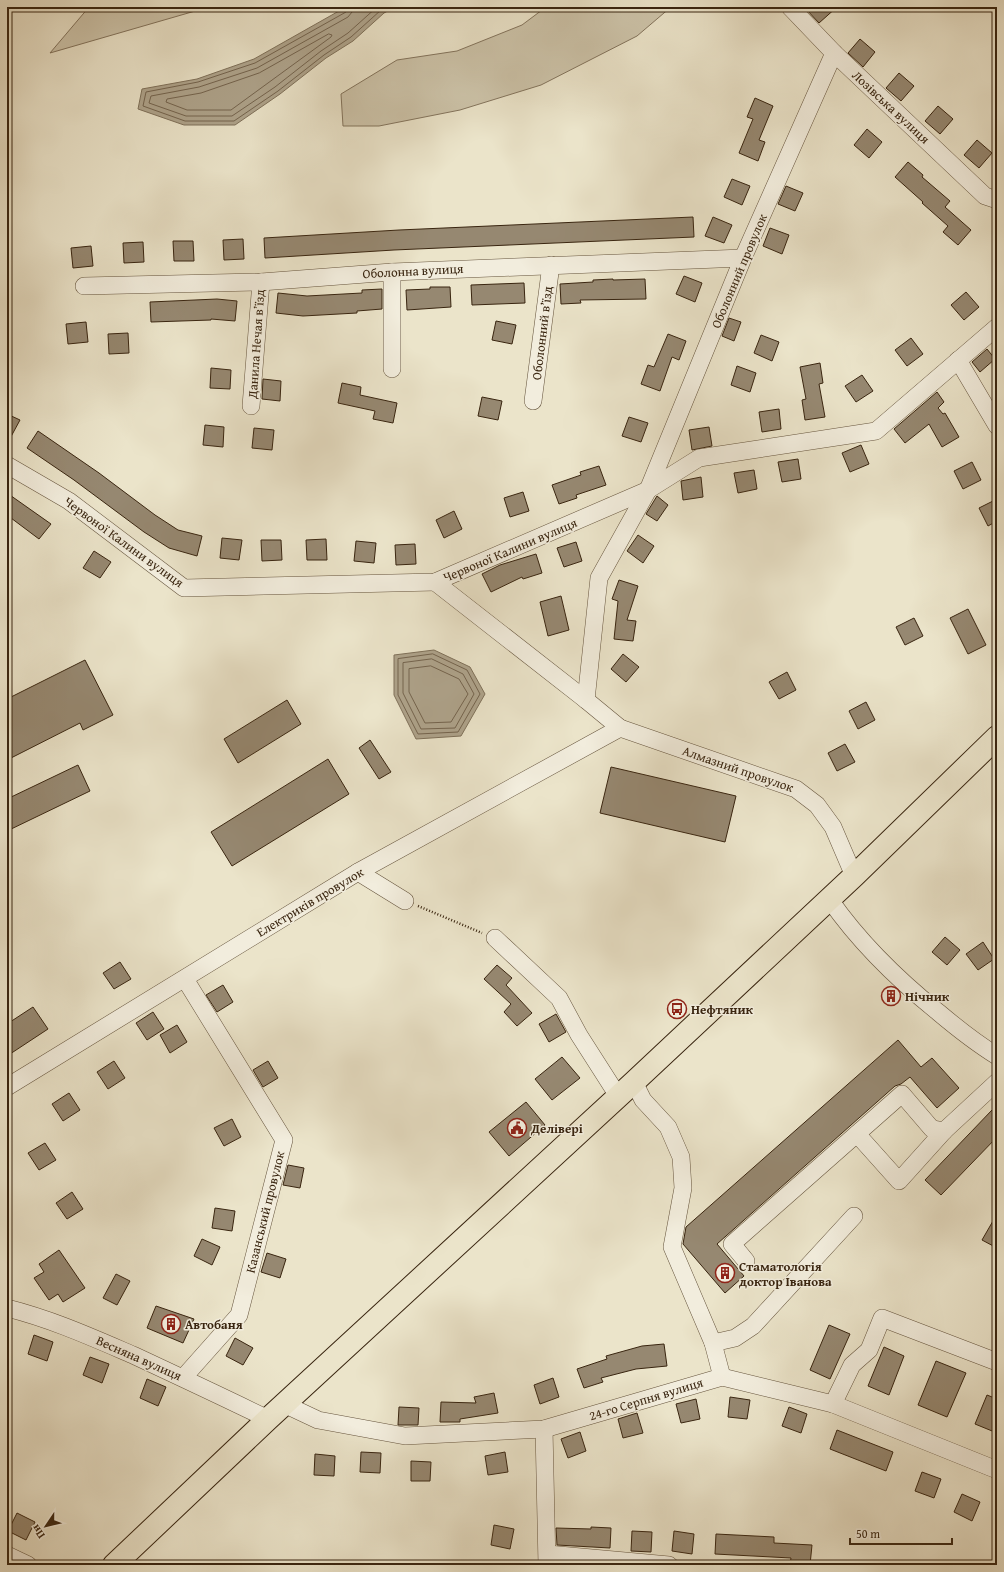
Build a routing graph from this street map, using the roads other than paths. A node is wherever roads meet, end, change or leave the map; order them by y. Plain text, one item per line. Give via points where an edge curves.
1 (790, 7) edge
2 (834, 53) junction
3 (997, 200) edge
4 (743, 258) junction
5 (551, 265) junction
6 (392, 272) junction
7 (261, 282) junction
8 (84, 286) dead end
9 (997, 327) edge
10 (958, 360) junction
11 (392, 369) dead end
12 (534, 401) dead end
13 (251, 406) dead end
14 (997, 426) edge
15 (7, 465) edge
16 (648, 490) junction
17 (435, 582) junction
18 (586, 700) junction
19 (620, 728) junction
20 (997, 737) edge
21 (358, 872) junction
22 (854, 876) junction
23 (406, 900) road end
24 (830, 900) junction
25 (495, 938) road end
26 (185, 979) junction
27 (997, 1056) edge
28 (997, 1082) edge
29 (7, 1087) edge
30 (626, 1089) junction
31 (944, 1131) junction
32 (857, 1134) junction
33 (854, 1216) dead end
34 (746, 1261) dead end
35 (7, 1308) edge
36 (713, 1343) junction
37 (997, 1362) edge
38 (722, 1377) junction
39 (183, 1378) junction
40 (284, 1404) junction
41 (833, 1404) junction
42 (268, 1419) junction
43 (544, 1429) junction
44 (997, 1470) edge
45 (7, 1555) edge
46 (548, 1560) edge
47 (28, 1565) edge
48 (114, 1565) edge
49 (669, 1565) edge

1 - 2 street, Лозівська вулиця
2 - 3 street, Лозівська вулиця via 985,196
2 - 4 street, Оболонний провулок
4 - 5 street, Оболонна вулиця
4 - 16 street, Оболонний провулок
5 - 6 street, Оболонна вулиця
5 - 12 street, Оболонний в’їзд
6 - 7 street, Оболонна вулиця
6 - 11 street
7 - 8 street, Оболонна вулиця
7 - 13 street, Данила Нечая в’їзд
9 - 10 street, Червоної Калини вулиця
10 - 14 street
10 - 16 street, Червоної Калини вулиця via 876,431 699,458
15 - 17 street, Червоної Калини вулиця via 69,501 184,588
16 - 17 street, Червоної Калини вулиця
16 - 18 street via 599,578
17 - 18 street, Алмазний провулок
18 - 19 street, Алмазний провулок
19 - 21 street, Електриків провулок
19 - 22 street, Алмазний провулок via 796,789 817,805 833,827
20 - 22 highway
21 - 23 street
21 - 26 street, Електриків провулок
22 - 24 highway
24 - 27 street via 882,964 976,1042
24 - 30 highway
25 - 30 street via 560,998 579,1036
26 - 29 street, Електриків провулок
26 - 39 street, Казанський провулок via 284,1140 239,1315
28 - 31 street
30 - 36 street via 643,1100 668,1127 681,1157 683,1188 672,1247
30 - 40 highway
31 - 32 street via 932,1129 902,1094
31 - 32 street via 899,1181
32 - 34 street via 732,1244
33 - 36 street via 753,1326 735,1338
35 - 39 street, Весняна вулиця via 38,1316 87,1335
36 - 38 street
37 - 41 street via 882,1318 869,1350 852,1365
38 - 41 street, 24-го Серпня вулиця
38 - 43 street, 24-го Серпня вулиця
39 - 42 street, Весняна вулиця
40 - 42 highway
40 - 43 street, 24-го Серпня вулиця via 318,1420 405,1436
41 - 44 street, 24-го Серпня вулиця
42 - 48 highway
43 - 46 street
45 - 47 street
46 - 49 street

